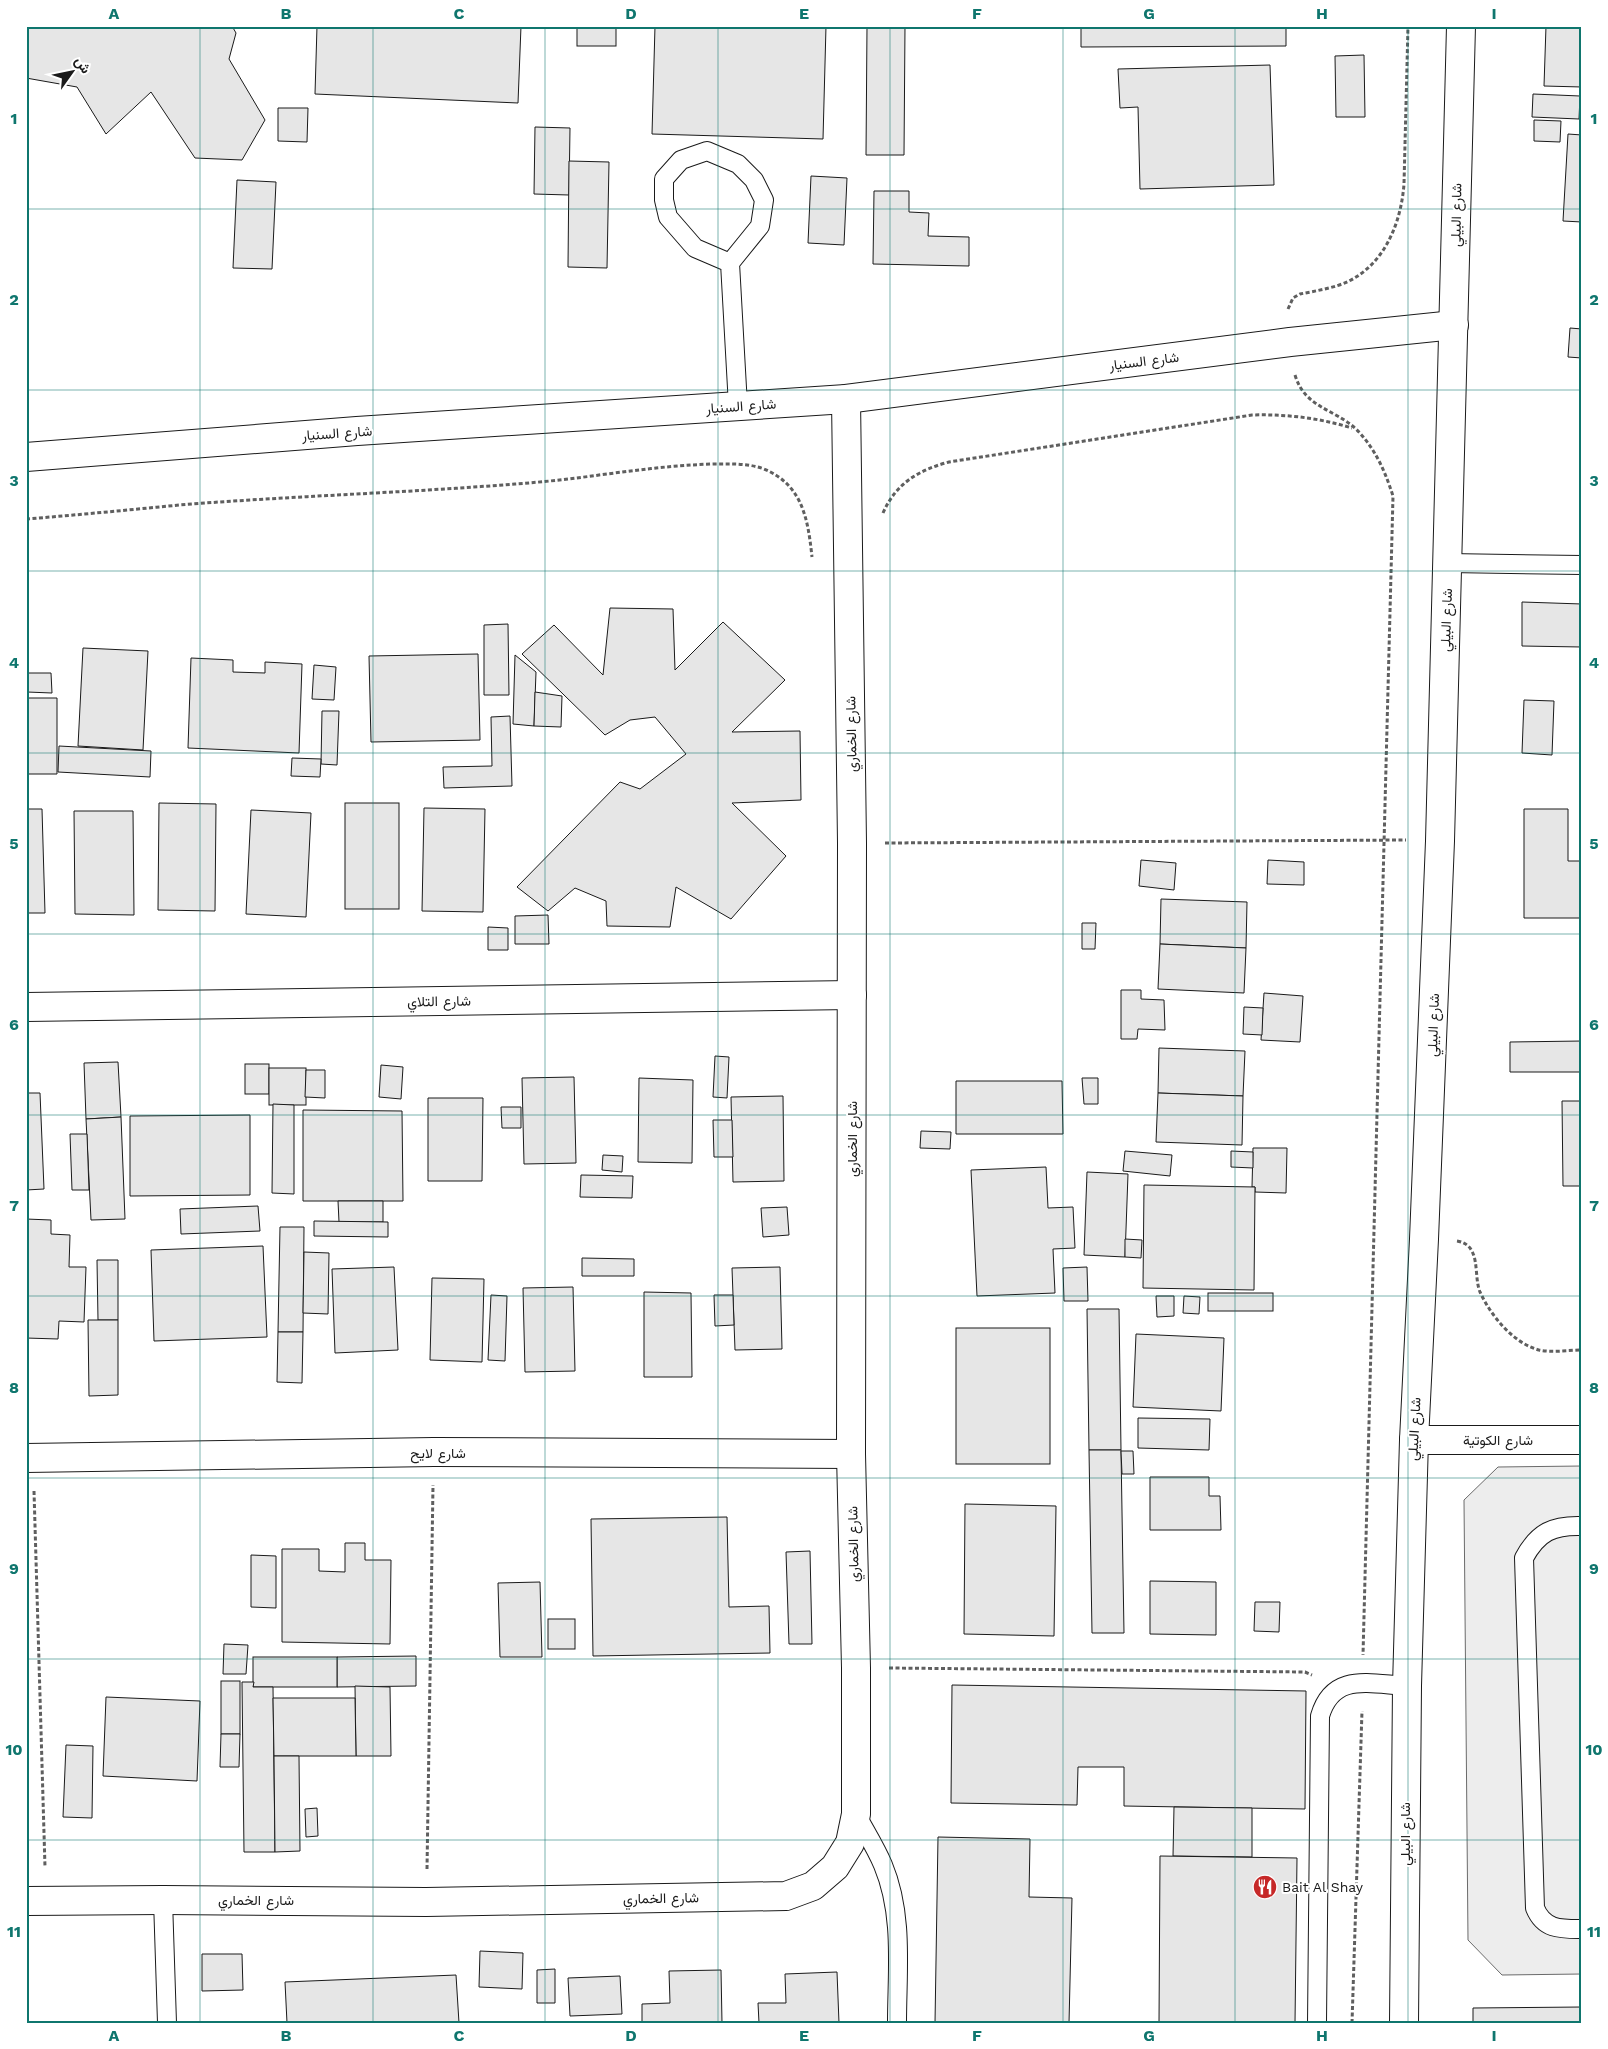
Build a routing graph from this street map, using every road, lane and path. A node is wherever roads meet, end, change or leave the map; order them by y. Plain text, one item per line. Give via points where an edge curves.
1 (1408, 26) edge
2 (1461, 26) edge
3 (730, 263) junction
4 (1454, 324) junction
5 (1290, 342) junction
6 (846, 399) junction
7 (738, 406) junction
8 (1355, 429) junction
9 (26, 457) edge
10 (880, 518) dead end
11 (26, 519) edge
12 (813, 563) dead end
13 (1448, 563) junction
14 (1582, 565) edge
15 (1383, 840) junction
16 (1440, 841) junction
17 (852, 843) junction
18 (852, 995) junction
19 (26, 1007) edge
20 (1456, 1240) dead end
21 (1582, 1350) edge
22 (1414, 1440) junction
23 (1582, 1440) edge
24 (434, 1452) junction
25 (851, 1454) junction
26 (30, 1458) edge
27 (1582, 1526) edge
28 (856, 1668) junction
29 (1362, 1684) junction
30 (1406, 1686) junction
31 (1334, 1690) junction
32 (856, 1814) junction
33 (163, 1900) junction
34 (36, 1901) edge
35 (426, 1902) junction
36 (1582, 1929) edge
37 (167, 2023) edge
38 (897, 2023) edge
39 (1317, 2023) edge
40 (1352, 2023) edge
41 (1404, 2023) edge

1 - 5 path via 1404,184 1398,222 1390,239 1365,269 1348,282 1293,298 1288,310
2 - 4 street, شارع البيلي
3 - 3 lane via 760,226 764,200 754,180 738,164 707,151 681,160 664,179 664,200 668,217 695,248
3 - 7 lane
4 - 5 street, شارع السنيار
4 - 13 street, شارع البيلي
5 - 6 street, شارع السنيار
5 - 8 path via 1294,372 1301,391 1313,403
6 - 7 street, شارع السنيار
6 - 17 street, شارع الخماري
7 - 9 street, شارع السنيار
8 - 10 path via 1308,417 1252,415 949,462 912,476 892,496
8 - 15 path via 1372,448 1385,471 1393,496
11 - 12 path via 179,505 574,479 675,465 738,464 765,470 792,490 803,506
13 - 14 lane
13 - 16 street, شارع البيلي
15 - 16 path
15 - 17 path
15 - 29 path
16 - 22 street, شارع البيلي
17 - 18 street, شارع الخماري
18 - 19 street, شارع التلاي
18 - 25 street, شارع الخماري
20 - 21 path via 1462,1241 1472,1251 1480,1291 1503,1326 1522,1343 1541,1350
22 - 23 street, شارع الكوتية
22 - 30 street, شارع البيلي
24 - 25 street, شارع لايح
24 - 26 street, شارع لايح
24 - 35 path
25 - 28 street, شارع الخماري
26 - 34 path
27 - 36 lane via 1566,1525 1551,1529 1538,1538 1524,1558 1535,1908 1545,1923 1556,1929
28 - 31 path via 1305,1672
28 - 32 street, شارع الخماري
29 - 30 lane
29 - 31 lane via 1347,1684
29 - 40 path
30 - 41 street, شارع البيلي
31 - 39 lane via 1324,1702 1320,1716
32 - 35 street, شارع الخماري via 850,1842 835,1867 813,1886 786,1896
32 - 38 lane via 883,1865 896,1911
33 - 34 street, شارع الخماري
33 - 35 street, شارع الخماري
33 - 37 lane

